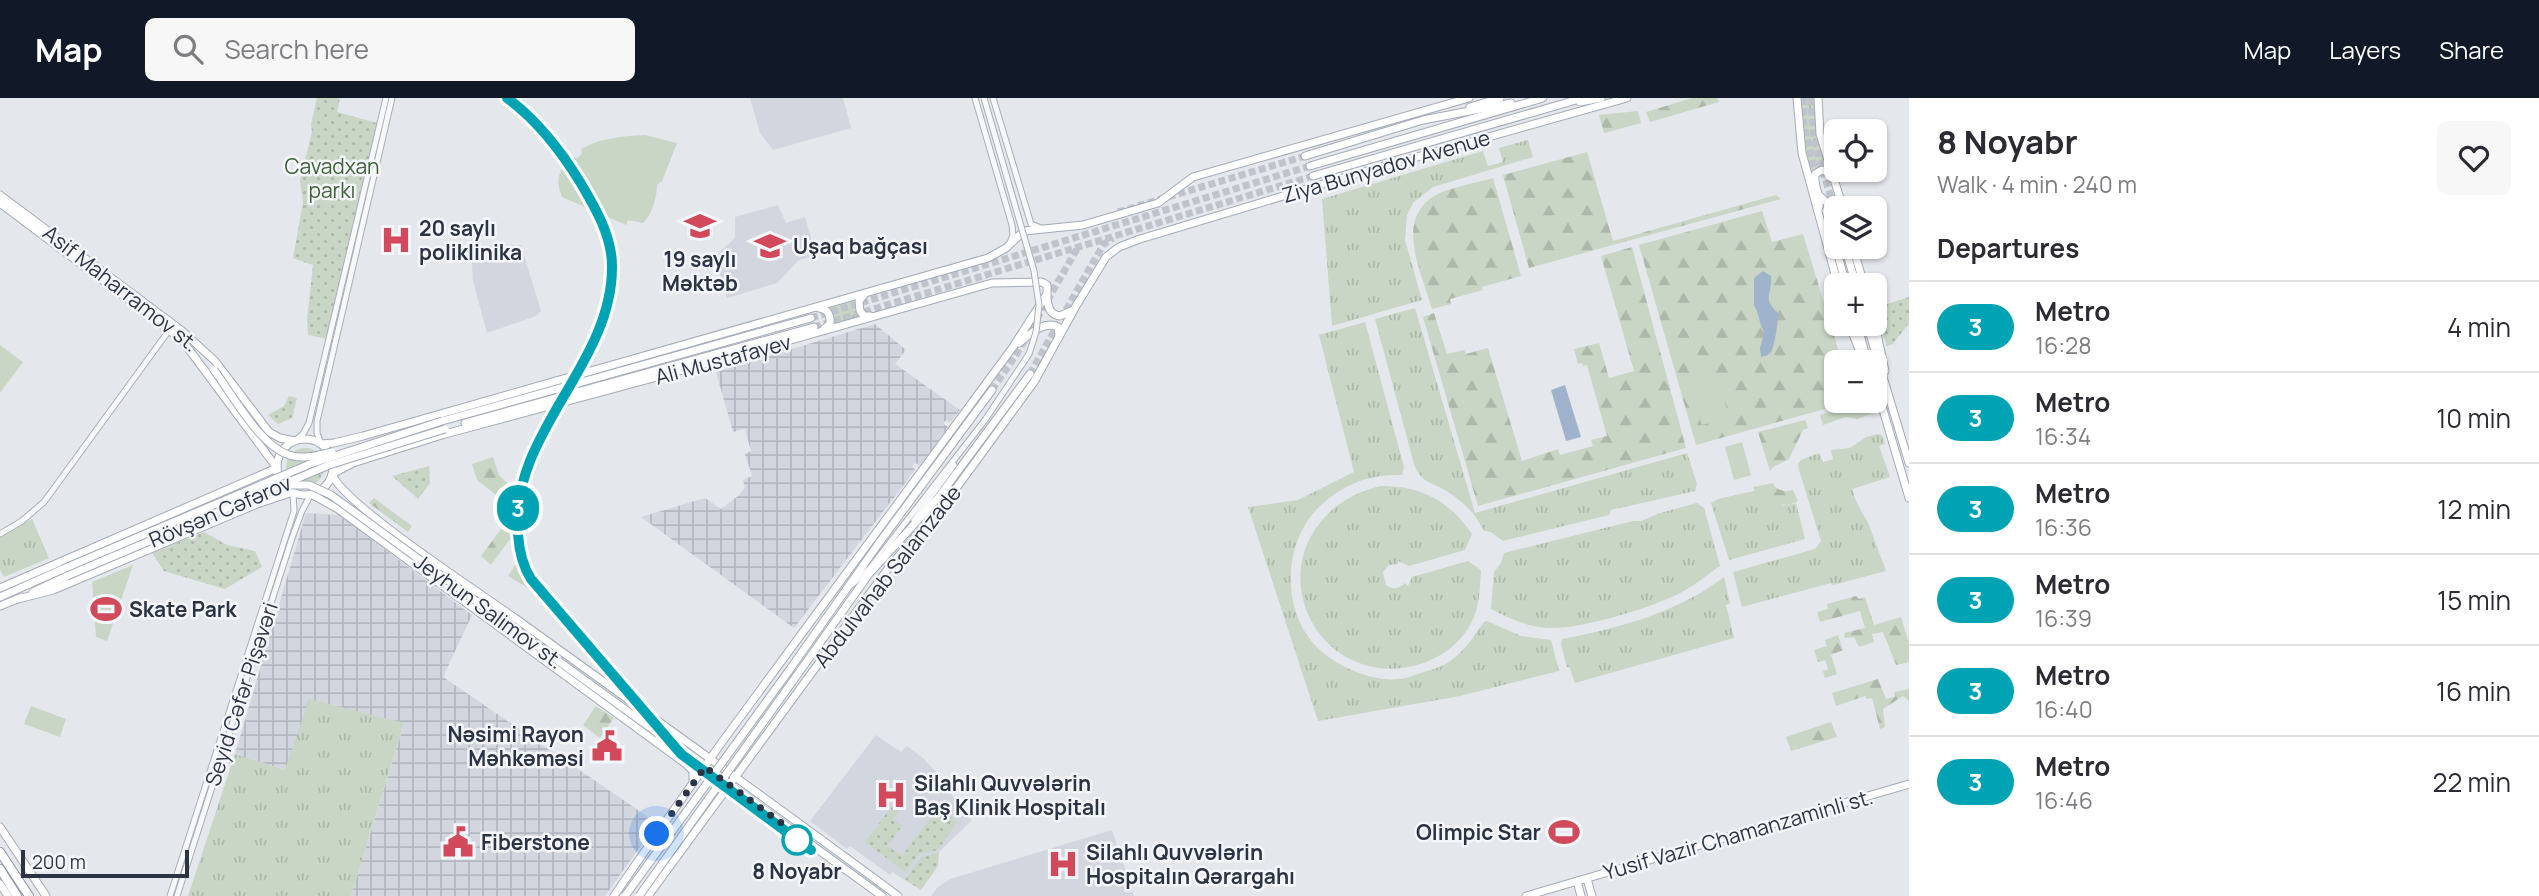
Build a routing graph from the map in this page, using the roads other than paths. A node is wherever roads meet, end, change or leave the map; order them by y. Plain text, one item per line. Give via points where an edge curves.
1 (386, 98) edge
2 (392, 98) edge
3 (975, 98) edge
4 (984, 98) edge
5 (993, 98) edge
6 (1469, 98) edge
7 (1500, 98) edge
8 (1536, 98) edge
9 (1543, 98) edge
10 (1583, 98) edge
11 (1601, 98) edge
12 (1627, 98) edge
13 (1795, 98) edge
14 (1818, 98) edge
15 (1559, 105) junction
16 (1423, 120) junction
17 (1824, 147) edge
18 (1008, 151) junction
19 (1305, 156) tunnel mouth
20 (992, 157) junction
21 (1310, 166) tunnel mouth
22 (1805, 166) junction
23 (1824, 172) edge
24 (1313, 176) tunnel mouth
25 (1814, 180) junction
26 (1835, 182) edge
27 (0, 195) edge
28 (1839, 196) edge
29 (1821, 197) junction
30 (1824, 201) edge
31 (0, 204) edge
32 (1006, 205) junction
33 (1026, 209) junction
34 (1822, 211) junction
35 (1095, 222) joint
36 (1047, 228) junction
37 (45, 233) junction
38 (1010, 244) junction
39 (1114, 249) joint
40 (1835, 273) edge
41 (1842, 273) edge
42 (871, 292) junction
43 (1047, 295) junction
44 (1076, 306) junction
45 (814, 307) junction
46 (339, 311) junction
47 (880, 316) junction
48 (811, 318) tunnel mouth
49 (170, 329) junction
50 (817, 330) junction
51 (1058, 339) junction
52 (1013, 347) junction
53 (199, 349) junction
54 (1030, 374) tunnel mouth
55 (1887, 389) edge
56 (992, 390) tunnel mouth
57 (1884, 413) edge
58 (443, 425) junction
59 (383, 430) junction
60 (270, 432) junction
61 (256, 439) junction
62 (384, 439) junction
63 (295, 441) junction
64 (321, 444) junction
65 (391, 451) junction
66 (962, 451) junction
67 (1909, 463) edge
68 (277, 468) junction
69 (332, 474) junction
70 (248, 482) junction
71 (263, 492) junction
72 (293, 492) junction
73 (311, 494) junction
74 (1909, 498) edge
75 (257, 504) junction
76 (360, 506) junction
77 (933, 517) junction
78 (922, 518) junction
79 (351, 519) junction
80 (0, 534) edge
81 (911, 536) junction
82 (888, 555) junction
83 (890, 566) junction
84 (65, 572) junction
85 (869, 574) junction
86 (0, 588) edge
87 (848, 588) junction
88 (0, 597) edge
89 (18, 598) junction
90 (0, 606) edge
91 (817, 613) junction
92 (534, 654) junction
93 (560, 663) junction
94 (653, 729) junction
95 (722, 742) junction
96 (659, 744) junction
97 (675, 746) junction
98 (710, 759) junction
99 (747, 761) junction
100 (705, 767) junction
101 (735, 777) junction
102 (1909, 784) edge
103 (729, 785) junction
104 (690, 788) junction
105 (715, 804) junction
106 (0, 827) edge
107 (0, 852) edge
108 (0, 869) edge
109 (1587, 878) junction
110 (1577, 881) junction
111 (0, 884) edge
112 (8, 896) edge
113 (17, 896) edge
114 (29, 896) edge
115 (46, 896) edge
116 (170, 896) edge
117 (177, 896) edge
118 (614, 896) edge
119 (625, 896) edge
120 (639, 896) edge
121 (648, 896) edge
122 (882, 896) edge
123 (898, 896) edge
124 (1526, 896) edge
125 (1581, 896) edge
126 (1592, 896) edge

1 - 46 street
2 - 46 street
3 - 20 street
4 - 66 street, bridge via 1034,271 1039,305 1029,354
5 - 18 street
6 - 35 main road, Ziya Bunyadov Avenue via 1194,177 1164,201
7 - 16 main road
8 - 16 main road, Ziya Bunyadov Avenue
9 - 21 main road, Ziya Bunyadov Avenue
10 - 15 main road, Ziya Bunyadov Avenue
11 - 15 main road
12 - 39 main road, Ziya Bunyadov Avenue via 1353,175
13 - 22 main road
14 - 17 main road
15 - 24 main road, Ziya Bunyadov Avenue
16 - 19 main road, Ziya Bunyadov Avenue
18 - 20 street via 1009,162 1003,166 995,164
18 - 33 street
20 - 32 street
22 - 25 main road
22 - 34 main road
23 - 25 main road via 1819,170
25 - 29 main road
26 - 28 main road
27 - 37 main road, Asif Maharramov st.
29 - 30 main road
29 - 34 main road
31 - 37 main road, Asif Maharramov st.
32 - 33 street via 1020,202
32 - 38 street via 1013,232
33 - 36 street via 1033,226
34 - 40 main road
34 - 41 main road
35 - 36 main road, Ali Mustafayev
36 - 38 main road, Ali Mustafayev via 1024,230
37 - 49 main road, Asif Maharramov st.
37 - 53 main road, Asif Maharramov st. via 174,324
38 - 42 main road, Ali Mustafayev via 988,258
39 - 44 main road, Abdulvahab Salamzade
42 - 45 main road, Ali Mustafayev
42 - 47 main road via 859,301 860,311 864,316
43 - 44 main road via 1049,309 1056,316 1066,315
43 - 47 main road, Ali Mustafayev via 1045,282 1002,281
43 - 52 main road
44 - 51 main road, Abdulvahab Salamzade
45 - 50 main road via 826,309 830,315 830,324
45 - 59 main road, Ali Mustafayev
46 - 63 street via 309,423
46 - 64 street via 317,429
47 - 50 main road, Ali Mustafayev
48 - 58 main road, Ali Mustafayev
49 - 61 main road, Asif Maharramov st.
49 - 80 street via 44,502
50 - 58 main road, Ali Mustafayev
50 - 65 main road, Ali Mustafayev
51 - 52 main road via 1058,327 1048,324
51 - 77 main road, Abdulvahab Salamzade via 1034,382
52 - 91 main road, Abdulvahab Salamzade
53 - 60 main road, Asif Maharramov st. via 215,361
53 - 62 main road, bridge via 265,439 286,454 313,456
54 - 78 main road, Abdulvahab Salamzade
55 - 67 main road
56 - 87 main road, Abdulvahab Salamzade
57 - 74 main road
58 - 62 main road, Rövşən Cəfərov, bridge
58 - 71 main road, Rövşən Cəfərov, bridge
59 - 64 main road, Ali Mustafayev
59 - 65 main road via 375,438 378,448
60 - 61 main road via 267,442
60 - 63 main road
61 - 68 main road, Asif Maharramov st.
62 - 84 main road, Rövşən Cəfərov, bridge via 294,470
63 - 64 main road via 309,439
63 - 68 main road via 284,449
64 - 69 main road via 332,457
65 - 69 main road, Ali Mustafayev
66 - 85 street via 926,505
66 - 87 street via 870,568
68 - 70 main road
68 - 72 main road via 282,483
69 - 73 main road via 322,489
69 - 76 main road, Jeyhun Salimov st. via 340,489
70 - 75 main road via 259,482 265,494
70 - 86 main road
71 - 84 main road, Rövşən Cəfərov, bridge
71 - 93 main road, Jeyhun Salimov st., bridge via 294,484 324,491
72 - 73 main road
72 - 75 main road
72 - 116 street, Seyid Cəfər Pişəvəri via 294,511
73 - 79 main road, Jeyhun Salimov st.
73 - 117 street, Seyid Cəfər Pişəvəri via 292,538
75 - 89 main road via 53,590
76 - 79 main road via 348,511
76 - 98 main road, Jeyhun Salimov st.
77 - 81 main road
77 - 83 main road, Abdulvahab Salamzade
78 - 81 main road
78 - 82 main road, Abdulvahab Salamzade
79 - 92 main road, Jeyhun Salimov st.
81 - 82 main road
81 - 83 main road
82 - 85 main road, Abdulvahab Salamzade
83 - 99 main road, Abdulvahab Salamzade
84 - 88 main road, Rövşən Cəfərov
84 - 89 main road, Rövşən Cəfərov
85 - 120 main road, Abdulvahab Salamzade, bridge
87 - 91 main road
87 - 119 main road, Abdulvahab Salamzade, bridge
89 - 90 main road, Rövşən Cəfərov
91 - 95 main road, Abdulvahab Salamzade
92 - 93 main road
92 - 96 main road, Jeyhun Salimov st.
93 - 94 main road, Jeyhun Salimov st.
94 - 96 main road
94 - 97 main road, Jeyhun Salimov st.
95 - 98 main road, Abdulvahab Salamzade
95 - 99 main road via 722,754 735,764
96 - 97 main road
96 - 104 main road, Jeyhun Salimov st. via 693,771
97 - 100 main road, Jeyhun Salimov st.
98 - 100 main road, Abdulvahab Salamzade
98 - 101 main road, Jeyhun Salimov st.
99 - 101 main road, Abdulvahab Salamzade
100 - 103 main road, Jeyhun Salimov st.
100 - 104 main road, Abdulvahab Salamzade
101 - 103 main road, Abdulvahab Salamzade
101 - 123 main road
102 - 109 main road, Yusif Vazir Chamanzaminli st.
103 - 105 main road, Abdulvahab Salamzade
103 - 122 main road
104 - 105 main road via 705,785 716,793
104 - 118 main road, Abdulvahab Salamzade
105 - 121 main road, Abdulvahab Salamzade
106 - 115 main road
107 - 114 highway
108 - 113 highway
109 - 110 main road, Yusif Vazir Chamanzaminli st.
109 - 126 main road
110 - 124 main road, Yusif Vazir Chamanzaminli st.
110 - 125 main road
111 - 112 main road

